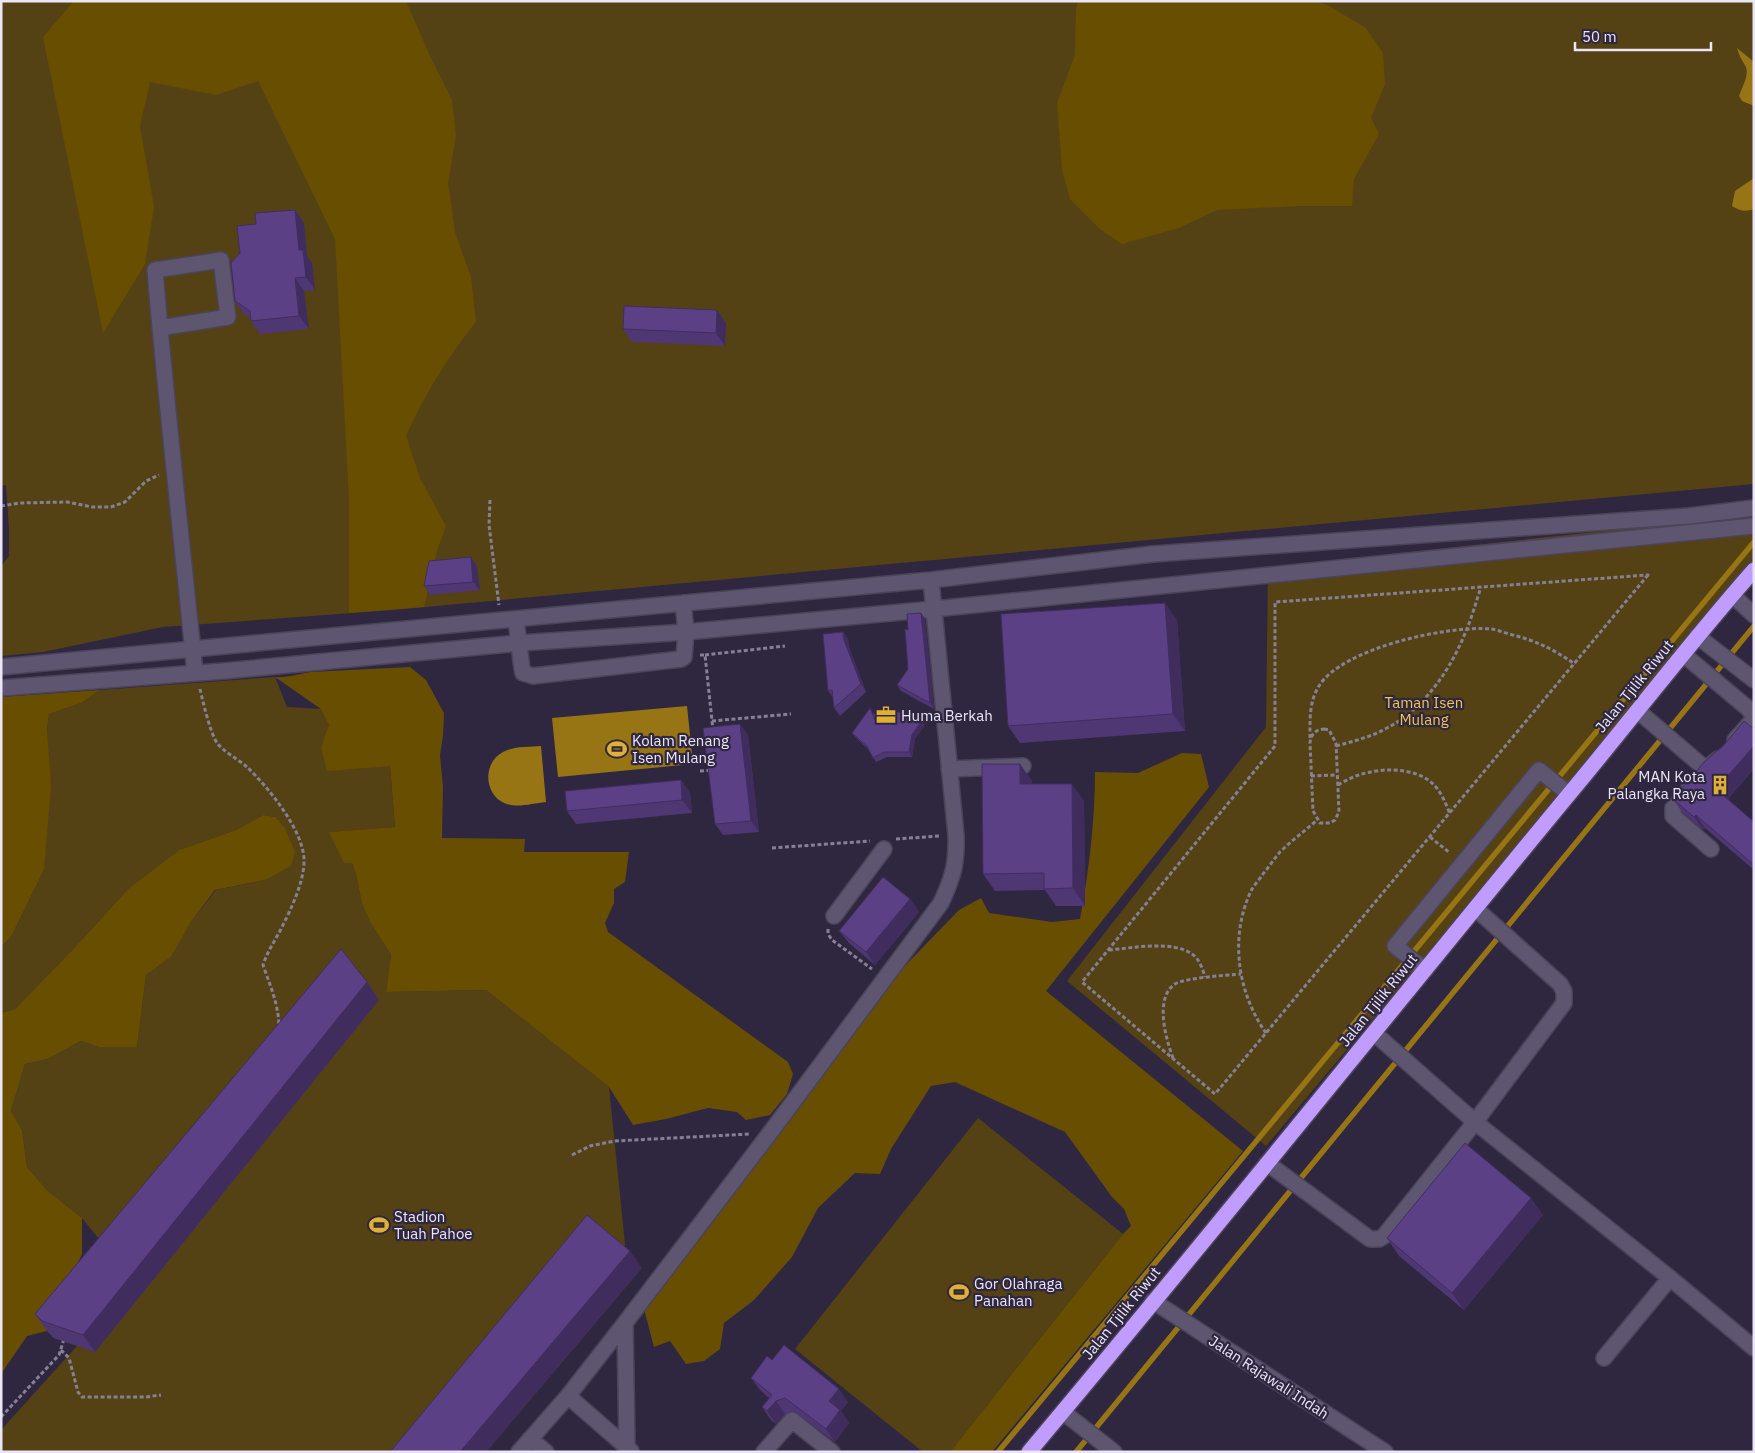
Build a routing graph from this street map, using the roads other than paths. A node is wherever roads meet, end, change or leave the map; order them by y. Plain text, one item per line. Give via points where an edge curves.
1 (160, 328) junction
2 (1754, 508) edge
3 (1754, 526) edge
4 (1754, 570) edge
5 (931, 580) junction
6 (1732, 595) junction
7 (683, 603) junction
8 (934, 609) junction
9 (1754, 615) edge
10 (508, 620) junction
11 (686, 632) junction
12 (1697, 636) junction
13 (518, 643) junction
14 (193, 650) junction
15 (1683, 654) junction
16 (1, 667) edge
17 (195, 673) junction
18 (1754, 680) edge
19 (1, 688) edge
20 (1638, 711) junction
21 (1023, 766) dead end
22 (1708, 767) junction
23 (949, 769) junction
24 (1569, 794) junction
25 (888, 844) road end
26 (1710, 849) dead end
27 (1475, 908) junction
28 (834, 916) road end
29 (1425, 970) junction
30 (1374, 1034) junction
31 (1475, 1122) junction
32 (1267, 1163) junction
33 (1670, 1278) junction
34 (1153, 1301) junction
35 (625, 1323) junction
36 (1754, 1348) edge
37 (1604, 1358) dead end
38 (568, 1396) junction
39 (1063, 1412) junction
40 (530, 1439) junction
41 (629, 1450) edge
42 (519, 1452) edge
43 (546, 1452) edge
44 (764, 1452) edge
45 (832, 1452) edge
46 (1029, 1452) edge
47 (1114, 1452) edge
48 (1385, 1452) edge

1 - 1 street via 155,270 221,260 228,317
1 - 14 street
2 - 5 street via 1689,516 1153,554
3 - 8 street
4 - 6 highway, Jalan Tjilik Riwut
5 - 7 street
5 - 8 street
6 - 9 street
6 - 12 highway, Jalan Tjilik Riwut
7 - 10 street
7 - 11 street
8 - 11 street
8 - 23 street
10 - 13 street
10 - 14 street
11 - 13 street
11 - 13 street via 684,657 678,660 530,676 523,673
12 - 15 highway, Jalan Tjilik Riwut
12 - 18 street
13 - 17 street
14 - 16 street
14 - 17 street
15 - 20 highway, Jalan Tjilik Riwut
15 - 22 street via 1752,714 1752,721
17 - 19 street
20 - 22 street via 1691,757
20 - 24 highway, Jalan Tjilik Riwut
21 - 23 street
22 - 26 street via 1673,808 1673,816
23 - 35 street via 957,857 951,882 940,903
24 - 27 highway, Jalan Tjilik Riwut
24 - 29 street via 1539,770 1394,946
25 - 28 street
27 - 29 highway, Jalan Tjilik Riwut
27 - 31 street via 1560,984 1565,997 1560,1009
29 - 30 highway, Jalan Tjilik Riwut
30 - 31 street
30 - 32 highway, Jalan Tjilik Riwut
31 - 32 street via 1384,1236 1378,1239 1370,1239
31 - 33 street
32 - 34 highway, Jalan Tjilik Riwut
33 - 36 street
33 - 37 street
34 - 39 highway, Jalan Tjilik Riwut
34 - 48 street, Jalan Rajawali Indah
35 - 38 street
35 - 41 street
38 - 40 street
38 - 41 street
39 - 46 highway, Jalan Tjilik Riwut
39 - 47 street
40 - 42 street
40 - 43 street
44 - 45 street via 792,1420

